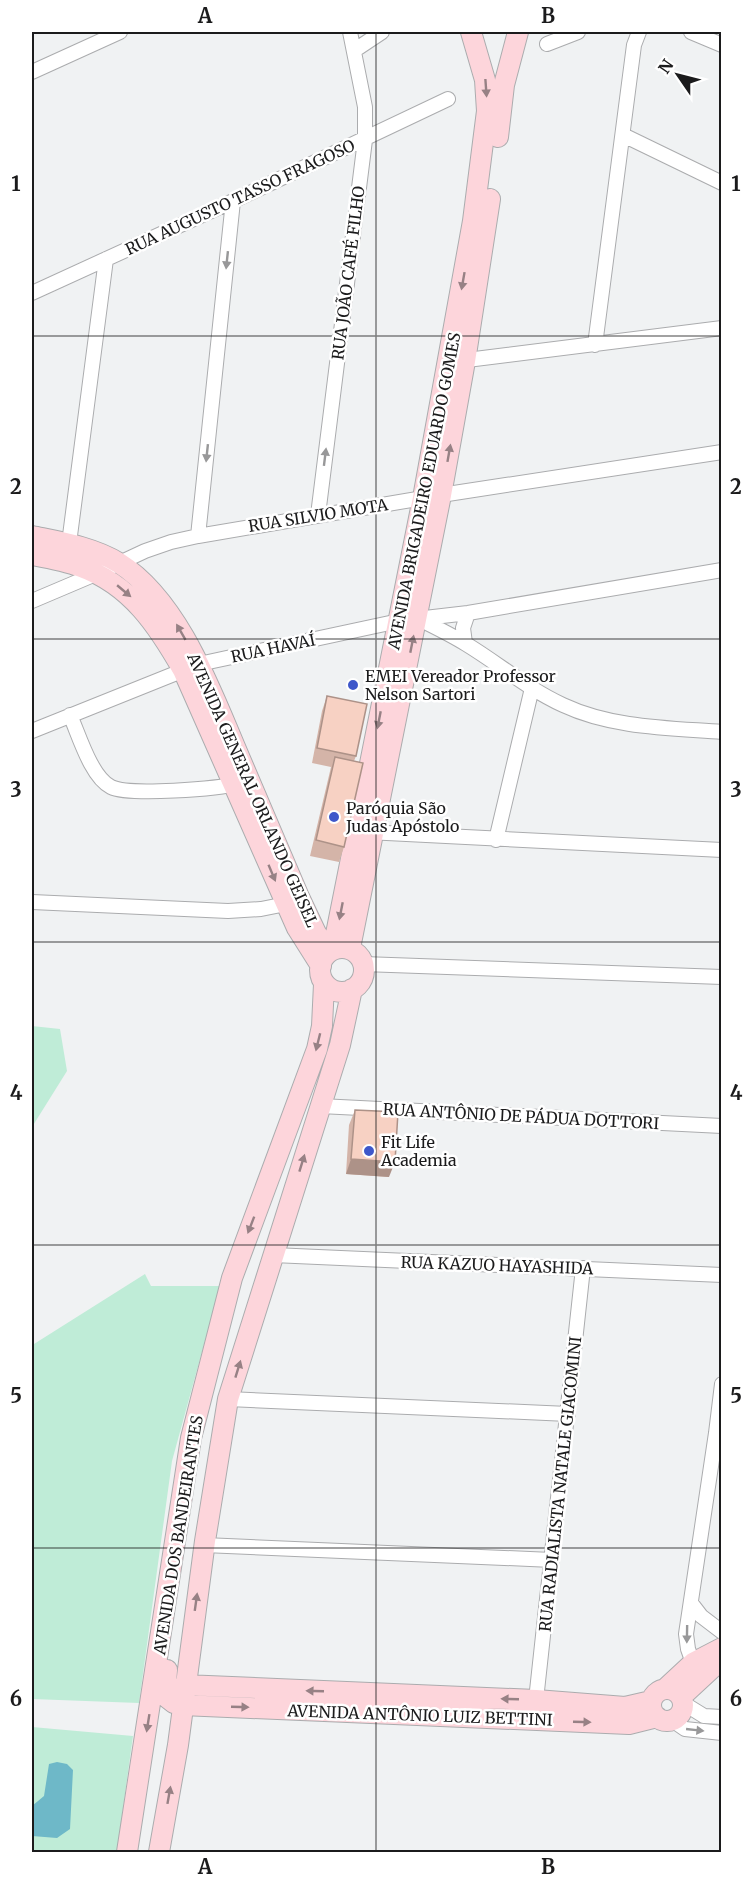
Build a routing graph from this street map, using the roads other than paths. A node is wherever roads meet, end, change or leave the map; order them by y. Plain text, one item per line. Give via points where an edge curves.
1 (120, 32) edge
2 (350, 32) edge
3 (382, 32) edge
4 (471, 32) edge
5 (518, 32) edge
6 (578, 32) edge
7 (639, 32) edge
8 (691, 32) edge
9 (104, 36) edge
10 (547, 44) dead end
11 (722, 45) edge
12 (355, 50) junction
13 (32, 72) edge
14 (448, 99) dead end
15 (623, 135) junction
16 (365, 140) junction
17 (722, 183) edge
18 (233, 201) junction
19 (106, 259) junction
20 (32, 293) edge
21 (722, 328) edge
22 (595, 345) junction
23 (457, 361) junction
24 (722, 452) edge
25 (432, 497) junction
26 (318, 515) junction
27 (32, 536) edge
28 (198, 536) junction
29 (68, 553) junction
30 (32, 555) edge
31 (118, 562) junction
32 (722, 570) edge
33 (98, 573) junction
34 (32, 601) edge
35 (468, 613) junction
36 (408, 619) junction
37 (465, 643) junction
38 (191, 667) junction
39 (532, 688) junction
40 (70, 715) junction
41 (32, 731) edge
42 (722, 732) edge
43 (241, 782) junction
44 (366, 832) junction
45 (496, 840) junction
46 (722, 850) edge
47 (32, 902) edge
48 (285, 904) junction
49 (331, 960) junction
50 (363, 964) junction
51 (722, 977) edge
52 (352, 989) junction
53 (320, 1106) junction
54 (722, 1126) edge
55 (273, 1255) junction
56 (583, 1269) junction
57 (722, 1275) edge
58 (722, 1384) edge
59 (228, 1399) junction
60 (568, 1414) junction
61 (719, 1434) edge
62 (204, 1545) junction
63 (552, 1560) junction
64 (173, 1565) junction
65 (691, 1603) junction
66 (722, 1632) edge
67 (722, 1648) edge
68 (722, 1659) edge
69 (693, 1664) junction
70 (183, 1695) junction
71 (536, 1700) junction
72 (668, 1705) junction
73 (722, 1717) edge
74 (722, 1733) edge
75 (127, 1852) edge
76 (159, 1852) edge

1 - 9 street
2 - 12 street, RUA JOÃO CAFÉ FILHO
3 - 12 street
4 -> 23 main road, AVENIDA BRIGADEIRO EDUARDO GOMES via 486,80 487,111
5 - 23 main road, AVENIDA BRIGADEIRO EDUARDO GOMES via 504,85 487,225
6 - 10 street
7 - 15 street
8 - 11 street
9 - 13 street
12 - 16 street, RUA JOÃO CAFÉ FILHO via 365,107
14 - 16 street, RUA AUGUSTO TASSO FRAGOSO
15 - 17 street
15 - 22 street
16 - 18 street, RUA AUGUSTO TASSO FRAGOSO
26 -> 16 street, RUA JOÃO CAFÉ FILHO
18 - 19 street, RUA AUGUSTO TASSO FRAGOSO
18 -> 28 street
19 - 20 street, RUA AUGUSTO TASSO FRAGOSO
19 - 29 street
21 - 22 street
22 - 23 street
23 - 25 main road, AVENIDA BRIGADEIRO EDUARDO GOMES
24 - 25 street, RUA SILVIO MOTA
25 - 26 street, RUA SILVIO MOTA
25 - 36 main road, AVENIDA BRIGADEIRO EDUARDO GOMES
26 - 28 street, RUA SILVIO MOTA
27 - 29 main road, AVENIDA GENERAL ORLANDO GEISEL
28 - 31 street, RUA SILVIO MOTA
29 - 30 main road, AVENIDA GENERAL ORLANDO GEISEL
29 - 31 main road, AVENIDA GENERAL ORLANDO GEISEL via 95,551
29 - 33 main road, AVENIDA GENERAL ORLANDO GEISEL
31 - 33 street, RUA SILVIO MOTA
38 -> 31 main road, AVENIDA GENERAL ORLANDO GEISEL via 176,624 154,595
32 - 35 street, RUA HAVAÍ
33 - 34 street, RUA SILVIO MOTA
33 -> 38 main road, AVENIDA GENERAL ORLANDO GEISEL via 141,606
35 - 36 street, RUA HAVAÍ
35 - 37 street via 463,628
36 - 37 street
36 - 38 street, RUA HAVAÍ
36 - 44 main road, AVENIDA BRIGADEIRO EDUARDO GOMES
37 - 39 street
38 - 40 street, RUA HAVAÍ
38 - 43 main road, AVENIDA GENERAL ORLANDO GEISEL
39 - 42 street via 594,716 632,725
39 - 45 street
40 - 41 street, RUA HAVAÍ
40 - 43 street via 95,772 110,787 132,791
43 -> 48 main road, AVENIDA GENERAL ORLANDO GEISEL
43 - 49 main road, AVENIDA GENERAL ORLANDO GEISEL
44 - 45 street
44 - 49 main road, AVENIDA BRIGADEIRO EDUARDO GOMES
45 - 46 street
47 - 48 street via 228,911
48 - 49 main road, AVENIDA GENERAL ORLANDO GEISEL via 297,928
49 - 50 main road via 361,958
49 - 52 main road via 337,992
49 -> 64 main road, AVENIDA DOS BANDEIRANTES via 317,1049 229,1289 191,1438
50 - 51 street
50 - 52 main road, AVENIDA DOS BANDEIRANTES via 362,979
52 - 53 main road, AVENIDA DOS BANDEIRANTES via 340,1045
53 - 54 street, RUA ANTÔNIO DE PÁDUA DOTTORI
55 -> 53 main road, AVENIDA DOS BANDEIRANTES
55 - 56 street, RUA KAZUO HAYASHIDA
59 -> 55 main road, AVENIDA DOS BANDEIRANTES
56 - 57 street, RUA KAZUO HAYASHIDA
56 - 60 street, RUA RADIALISTA NATALE GIACOMINI
58 - 61 street
59 - 60 street
59 - 62 main road, AVENIDA DOS BANDEIRANTES
60 - 63 street, RUA RADIALISTA NATALE GIACOMINI
61 - 65 street
62 - 63 street
70 -> 62 main road, AVENIDA DOS BANDEIRANTES
63 - 71 street, RUA RADIALISTA NATALE GIACOMINI
64 - 70 main road via 175,1617 164,1691 168,1700
64 -> 75 main road, AVENIDA DOS BANDEIRANTES
65 - 66 street
65 -> 69 street via 686,1634
67 - 69 main road
68 - 72 main road
69 - 72 main road
71 -> 70 main road, AVENIDA ANTÔNIO LUIZ BETTINI
70 -> 72 main road, AVENIDA ANTÔNIO LUIZ BETTINI via 629,1724
76 -> 70 main road, AVENIDA DOS BANDEIRANTES
71 - 72 main road, AVENIDA ANTÔNIO LUIZ BETTINI via 625,1707
72 - 73 street
72 -> 74 street via 685,1729

